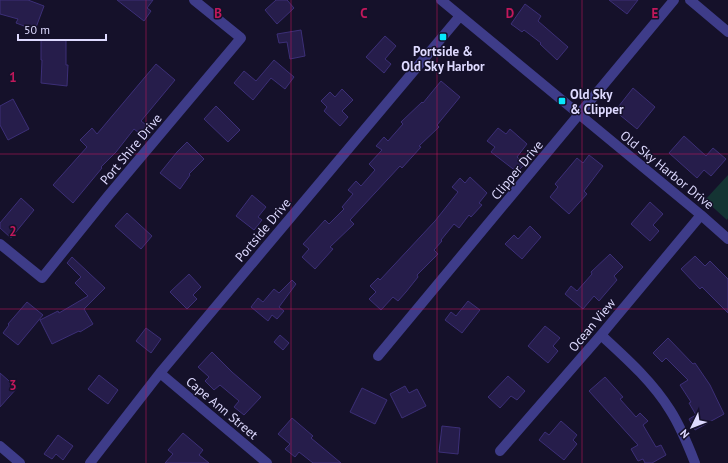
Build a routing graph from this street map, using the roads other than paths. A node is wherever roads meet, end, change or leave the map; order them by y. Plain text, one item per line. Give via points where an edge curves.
1 (194, 0) edge
2 (440, 0) edge
3 (674, 0) edge
4 (690, 0) edge
5 (460, 16) junction
6 (728, 32) edge
7 (579, 115) junction
8 (700, 214) junction
9 (728, 239) edge
10 (0, 244) edge
11 (601, 335) junction
12 (378, 356) dead end
13 (160, 373) junction
14 (0, 446) edge
15 (500, 451) dead end
16 (20, 463) edge
17 (90, 463) edge
18 (267, 463) edge
19 (695, 463) edge

1 - 10 street, Port Shire Drive via 241,38 42,278
2 - 5 street, Old Sky Harbor Drive
3 - 7 street, Clipper Drive
4 - 6 street
5 - 7 street, Old Sky Harbor Drive
5 - 13 street, Portside Drive
7 - 8 street, Old Sky Harbor Drive
7 - 12 street, Clipper Drive
8 - 9 street, Old Sky Harbor Drive
8 - 11 street, Ocean View
11 - 15 street, Ocean View
11 - 19 street via 635,366 665,403 682,431
13 - 17 street, Portside Drive
13 - 18 street, Cape Ann Street
14 - 16 street

